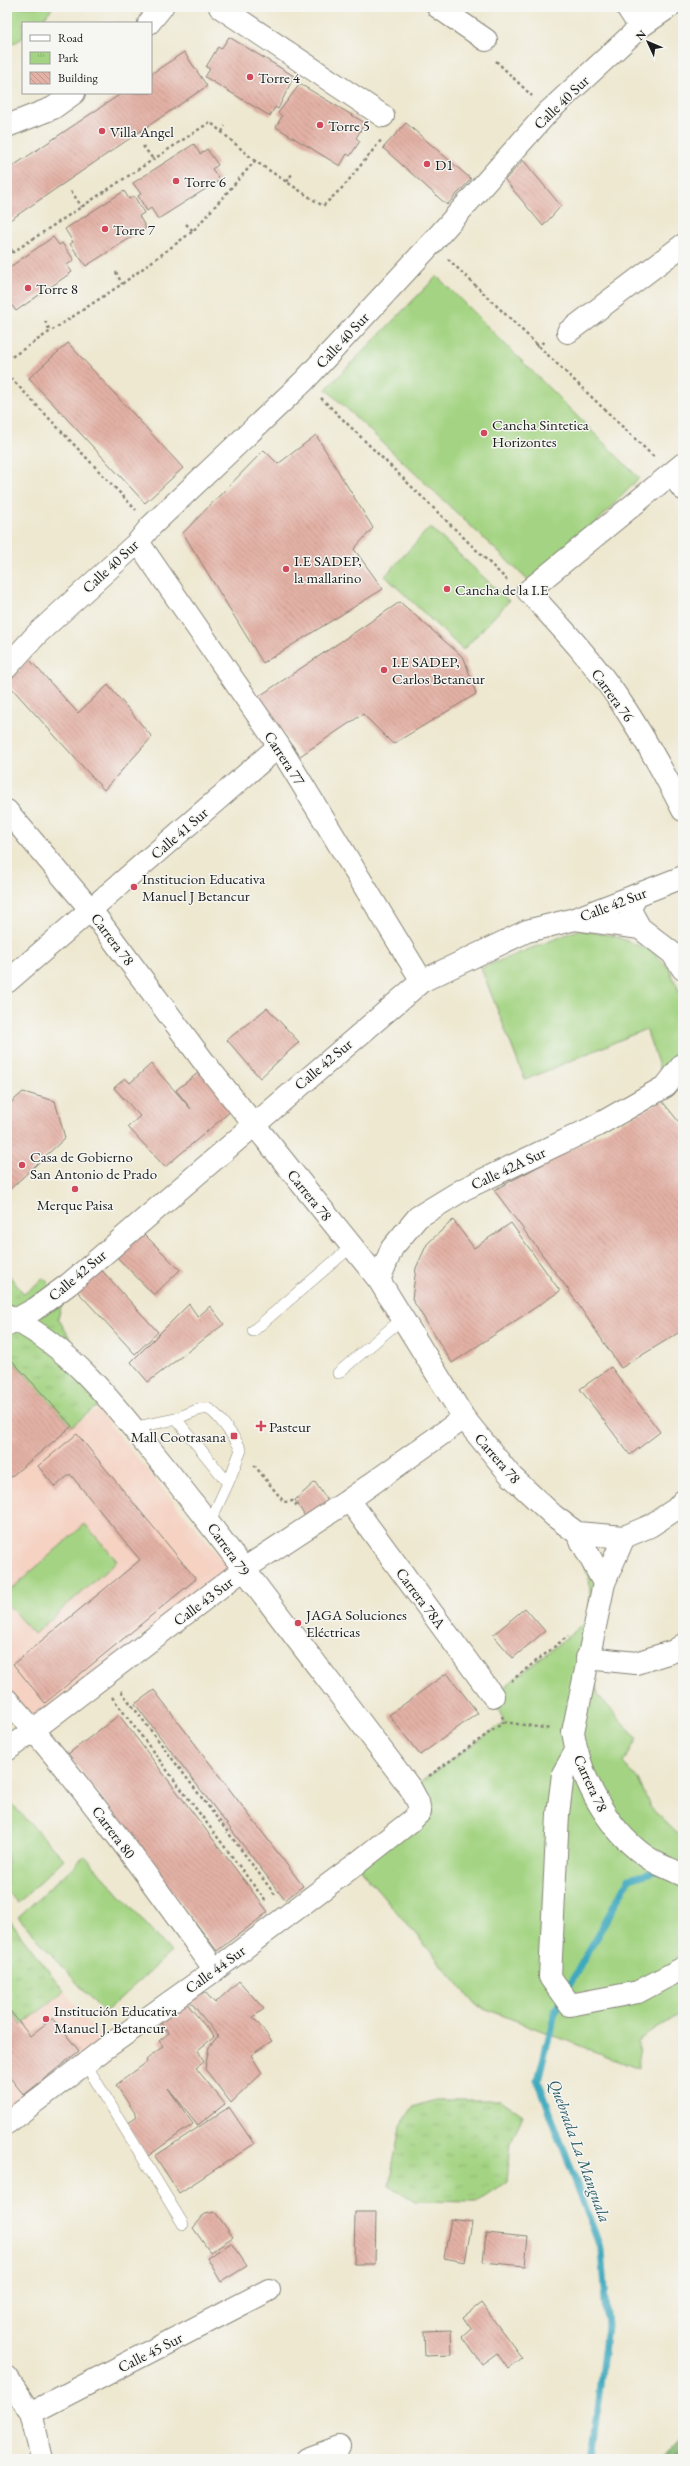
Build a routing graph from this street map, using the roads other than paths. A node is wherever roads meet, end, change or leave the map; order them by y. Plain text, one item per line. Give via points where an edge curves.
1 (162, 7) edge
2 (220, 7) edge
3 (438, 7) edge
4 (627, 7) edge
5 (669, 7) edge
6 (150, 22) edge
7 (640, 27) junction
8 (486, 40) road end
9 (73, 94) edge
10 (383, 116) road end
11 (7, 126) edge
12 (683, 245) edge
13 (568, 332) dead end
14 (679, 476) edge
15 (144, 534) junction
16 (7, 667) edge
17 (279, 746) junction
18 (7, 810) edge
19 (683, 810) edge
20 (683, 877) edge
21 (636, 895) junction
22 (91, 910) junction
23 (575, 919) junction
24 (640, 928) junction
25 (683, 969) edge
26 (422, 981) junction
27 (7, 982) edge
28 (683, 1064) edge
29 (252, 1124) junction
30 (352, 1246) junction
31 (380, 1280) junction
32 (10, 1320) edge
33 (402, 1320) junction
34 (253, 1331) dead end
35 (338, 1373) dead end
36 (464, 1418) junction
37 (176, 1419) junction
38 (132, 1428) junction
39 (228, 1483) junction
40 (349, 1500) junction
41 (683, 1501) edge
42 (210, 1522) junction
43 (577, 1533) junction
44 (624, 1537) junction
45 (244, 1569) junction
46 (604, 1583) junction
47 (683, 1645) edge
48 (587, 1658) junction
49 (493, 1696) road end
50 (7, 1700) edge
51 (34, 1730) junction
52 (7, 1750) edge
53 (577, 1751) junction
54 (420, 1812) joint
55 (683, 1875) edge
56 (683, 1968) edge
57 (215, 1970) junction
58 (85, 2063) junction
59 (7, 2123) edge
60 (182, 2224) dead end
61 (269, 2290) dead end
62 (7, 2377) edge
63 (31, 2413) junction
64 (339, 2447) dead end
65 (42, 2459) edge
66 (307, 2459) edge

1 - 6 street
2 - 10 street
3 - 8 street
4 - 7 street
5 - 7 street, Calle 40 Sur
7 - 15 street, Calle 40 Sur via 548,112 431,244 304,381
9 - 11 street via 54,108
12 - 13 street
14 - 19 street, Carrera 76 via 520,589 570,637 620,700
15 - 16 street, Calle 40 Sur via 37,634
15 - 17 street, Carrera 77
17 - 22 street, Calle 41 Sur
17 - 26 street, Carrera 77
18 - 22 street, Carrera 78
20 - 21 street, Calle 42 Sur
21 - 23 street, Calle 42 Sur
21 - 24 street via 630,910
22 - 27 street, Calle 41 Sur
22 - 29 street, Carrera 78
23 - 24 street
23 - 26 street, Calle 42 Sur via 527,931
24 - 25 street via 672,953
26 - 29 street, Calle 42 Sur
28 - 31 street, Calle 42A Sur via 666,1086 596,1126 464,1189 418,1217 392,1248
29 - 30 street, Carrera 78
29 - 32 street, Calle 42 Sur via 69,1284 35,1310
30 - 31 street, Carrera 78
30 - 34 lane
31 - 33 street, Carrera 78
32 - 38 street, Carrera 79 via 40,1333 59,1348
33 - 35 lane
33 - 36 street, Carrera 78
36 - 40 street, Calle 43 Sur
36 - 43 street, Carrera 78 via 511,1476 554,1516
37 - 38 lane
37 - 39 lane
37 - 39 lane via 208,1409 238,1442 241,1450
38 - 42 street, Carrera 79
39 - 42 lane
40 - 45 street, Calle 43 Sur
40 - 49 street, Carrera 78A
41 - 44 street via 676,1509 650,1526
42 - 45 street, Carrera 79
43 - 44 street
43 - 46 street, Carrera 78
44 - 46 street
45 - 51 street, Calle 43 Sur
45 - 54 street, Carrera 79 via 411,1789
46 - 48 street
47 - 48 street via 674,1651 636,1663
48 - 53 street
50 - 51 street, Carrera 80
51 - 52 street, Calle 43 Sur
51 - 57 street, Carrera 80 via 113,1829
53 - 55 street, Carrera 78 via 603,1812 626,1838 652,1860
53 - 56 street via 563,1774 558,1814 550,1977 570,2005 638,1992
54 - 57 street, Calle 44 Sur
57 - 58 street, Calle 44 Sur
58 - 59 street, Calle 44 Sur
58 - 60 lane
61 - 63 street, Calle 45 Sur
62 - 63 street
63 - 65 street
64 - 66 street

